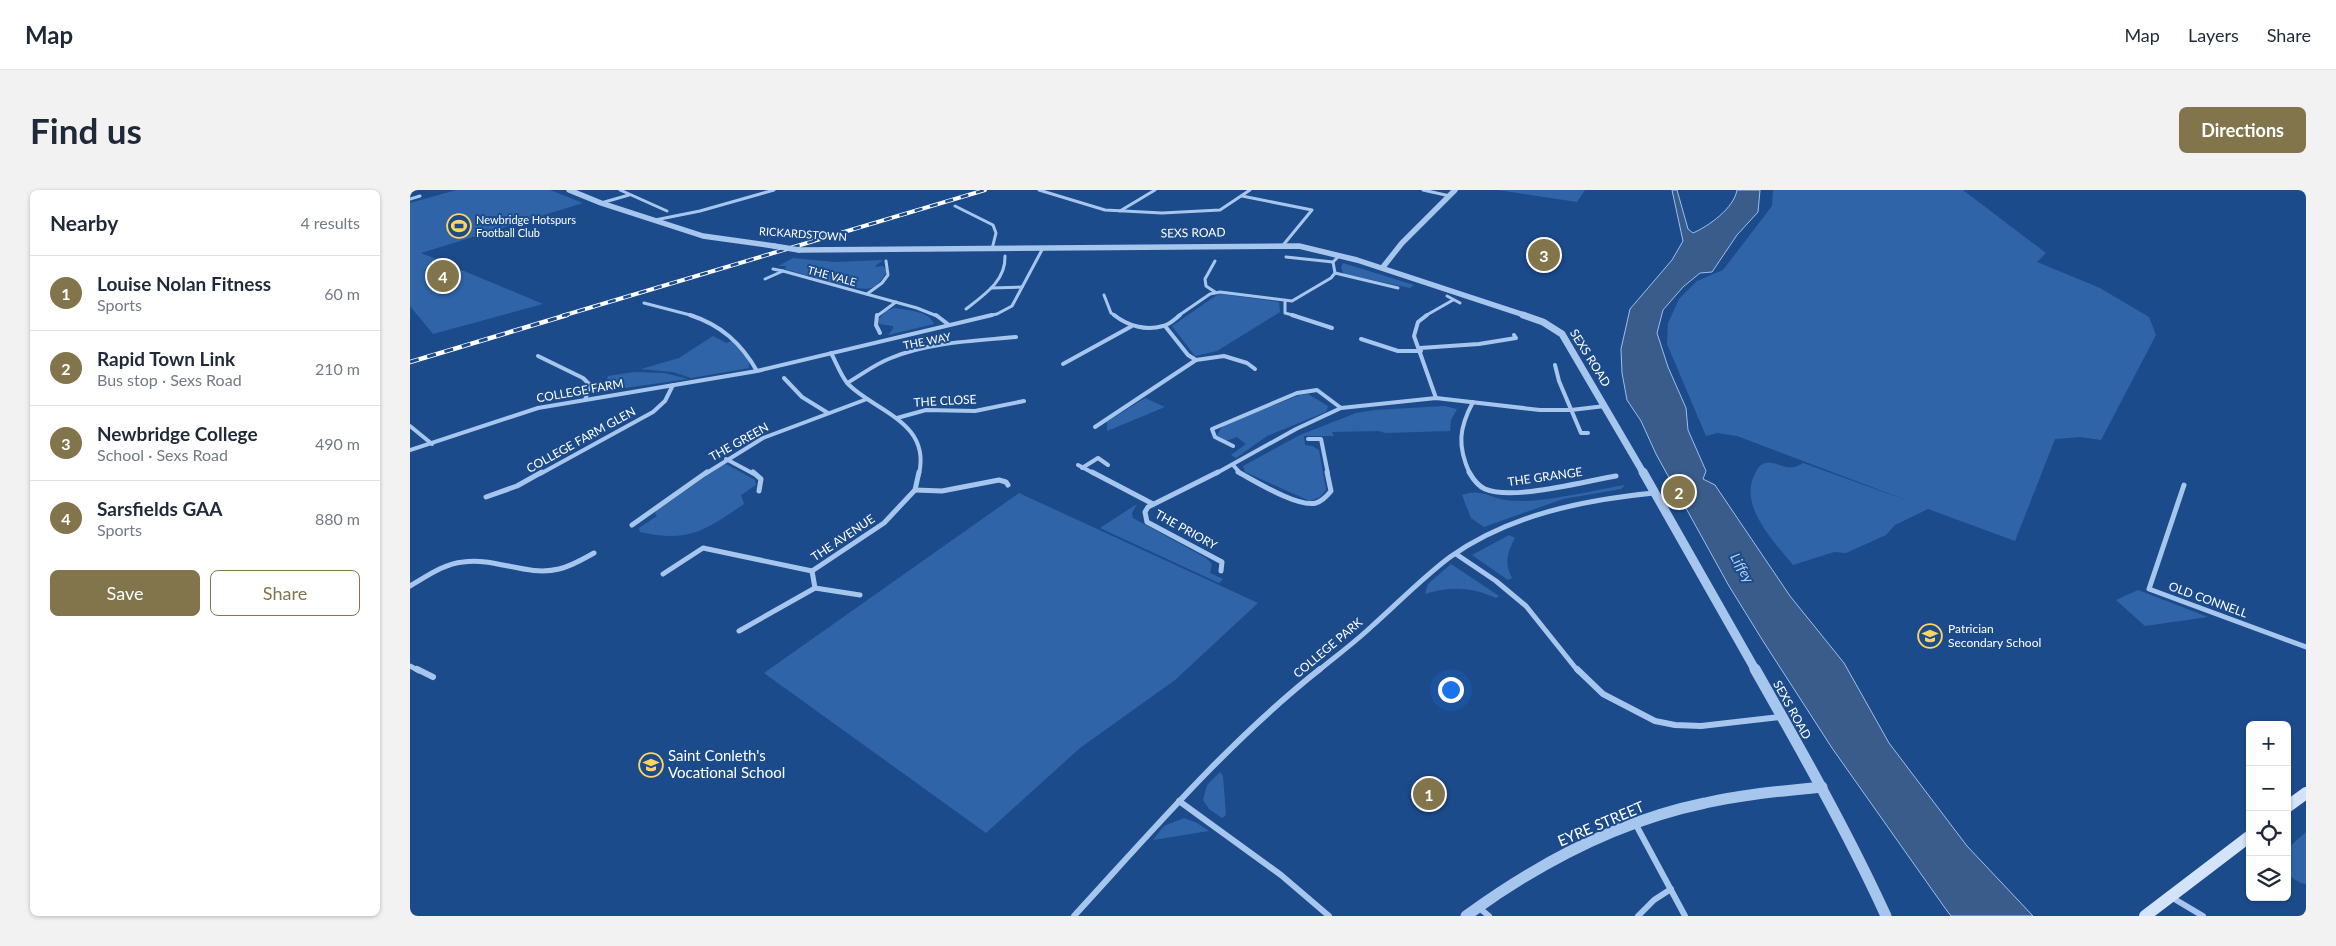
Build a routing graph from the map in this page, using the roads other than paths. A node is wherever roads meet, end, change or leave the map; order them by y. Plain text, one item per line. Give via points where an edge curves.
1 (569, 190) edge
2 (620, 190) edge
3 (774, 190) edge
4 (1039, 190) edge
5 (1155, 190) edge
6 (1250, 190) edge
7 (1423, 190) edge
8 (1456, 190) edge
9 (630, 195) junction
10 (420, 196) dead end
11 (1242, 196) junction
12 (1450, 196) junction
13 (410, 199) edge
14 (601, 203) junction
15 (955, 206) dead end
16 (667, 211) dead end
17 (1120, 212) junction
18 (655, 220) junction
19 (1284, 244) junction
20 (774, 246) joint
21 (1042, 248) junction
22 (992, 249) junction
23 (1340, 254) junction
24 (1005, 256) dead end
25 (1286, 257) dead end
26 (886, 261) dead end
27 (1215, 262) dead end
28 (1333, 262) junction
29 (1383, 267) junction
30 (774, 269) dead end
31 (783, 271) junction
32 (1335, 273) junction
33 (765, 279) dead end
34 (1022, 287) junction
35 (991, 288) junction
36 (1398, 288) dead end
37 (1216, 292) junction
38 (867, 294) junction
39 (1104, 295) dead end
40 (1448, 296) dead end
41 (1453, 300) junction
42 (896, 302) junction
43 (1285, 302) junction
44 (644, 303) dead end
45 (1460, 303) dead end
46 (966, 309) dead end
47 (949, 325) junction
48 (1132, 326) junction
49 (1165, 326) junction
50 (1332, 328) dead end
51 (880, 333) dead end
52 (1514, 335) dead end
53 (1016, 337) dead end
54 (1361, 338) dead end
55 (1390, 343) dead end
56 (1386, 346) junction
57 (1420, 349) junction
58 (831, 353) junction
59 (538, 356) dead end
60 (1196, 360) junction
61 (1064, 364) dead end
62 (1255, 369) dead end
63 (757, 371) junction
64 (1564, 371) dead end
65 (784, 378) dead end
66 (847, 383) junction
67 (673, 385) junction
68 (867, 398) junction
69 (1436, 398) junction
70 (585, 400) junction
71 (1024, 401) dead end
72 (1473, 402) junction
73 (1604, 406) junction
74 (1341, 408) junction
75 (1571, 410) junction
76 (828, 413) junction
77 (897, 418) junction
78 (410, 426) edge
79 (1094, 427) dead end
80 (1588, 432) dead end
81 (1308, 439) dead end
82 (432, 444) junction
83 (1234, 446) dead end
84 (410, 450) edge
85 (726, 459) junction
86 (1108, 465) dead end
87 (1233, 466) junction
88 (1616, 476) dead end
89 (1594, 479) junction
90 (1008, 485) dead end
91 (2184, 485) dead end
92 (1599, 486) dead end
93 (916, 490) junction
94 (759, 491) dead end
95 (1654, 493) junction
96 (486, 497) dead end
97 (1153, 504) junction
98 (632, 524) dead end
99 (594, 553) dead end
100 (1456, 554) junction
101 (812, 571) junction
102 (1221, 571) dead end
103 (663, 574) dead end
104 (410, 586) edge
105 (815, 588) junction
106 (860, 595) dead end
107 (739, 631) dead end
108 (2306, 647) edge
109 (410, 666) edge
110 (433, 677) dead end
111 (1780, 717) junction
112 (1822, 787) junction
113 (2306, 793) edge
114 (1179, 801) junction
115 (2291, 804) edge
116 (1634, 823) junction
117 (2246, 839) edge
118 (1671, 889) junction
119 (2171, 896) junction
120 (1478, 906) junction
121 (1074, 916) edge
122 (1329, 916) edge
123 (1466, 916) edge
124 (1489, 916) edge
125 (1638, 916) edge
126 (1686, 916) edge
127 (1886, 916) edge
128 (2145, 916) edge
129 (2203, 916) edge

1 - 14 street, RICKARDSTOWN
2 - 9 street
3 - 18 street
4 - 17 street
5 - 17 street
6 - 11 street
7 - 12 street
8 - 12 street
9 - 14 street
9 - 16 street
10 - 13 street
11 - 17 street via 1216,211
11 - 19 street via 1312,210
12 - 29 street via 1402,243
14 - 18 street, RICKARDSTOWN
15 - 22 street via 995,227
18 - 20 street, RICKARDSTOWN via 703,236
19 - 21 street, SEXS ROAD
19 - 23 street, SEXS ROAD
20 - 22 street, RICKARDSTOWN, bridge via 836,251
21 - 22 street, RICKARDSTOWN
21 - 34 street, COLLEGE FARM
23 - 28 street
23 - 29 street, SEXS ROAD
24 - 35 street via 1006,263 1000,277
25 - 28 street
26 - 38 street via 888,274
27 - 37 street via 1205,279 1206,286
28 - 32 street
29 - 73 street, SEXS ROAD via 1543,322 1562,334
30 - 31 street, THE VALE
31 - 33 street
31 - 38 street, THE VALE
32 - 36 street
32 - 43 street via 1299,298
34 - 35 street
34 - 47 street, COLLEGE FARM via 1012,306 997,314
35 - 46 street
37 - 43 street
37 - 49 street
38 - 42 street, THE VALE
39 - 48 street via 1110,313
40 - 41 street
41 - 45 street
41 - 57 street via 1418,322 1414,336
42 - 47 street, THE VALE via 934,314
42 - 51 street via 877,316 876,325
43 - 50 street via 1285,312
44 - 63 street via 716,325 736,339
47 - 58 street, COLLEGE FARM
48 - 49 street
48 - 61 street
49 - 60 street via 1188,355
52 - 57 street via 1516,338 1499,341
53 - 66 street, THE WAY via 909,352 890,358
54 - 56 street
55 - 56 street
56 - 57 street via 1408,352
57 - 69 street
58 - 63 street, COLLEGE FARM
58 - 66 street
59 - 70 street via 583,378 590,385
60 - 62 street via 1231,356
60 - 79 street
63 - 67 street, COLLEGE FARM
64 - 75 street via 1556,368
65 - 76 street via 802,397
66 - 68 street
67 - 70 street, COLLEGE FARM
67 - 96 street, COLLEGE FARM GLEN via 666,401 653,412 517,486
68 - 76 street, THE GREEN
68 - 77 street
69 - 72 street
69 - 74 street, THE PRIORY
70 - 82 street, COLLEGE FARM via 538,408
71 - 77 street, THE CLOSE via 974,411 926,410
72 - 75 street via 1540,410
72 - 89 street, THE GRANGE via 1461,423 1460,437 1468,472 1479,486 1501,493
73 - 75 street
73 - 95 street, SEXS ROAD
74 - 83 street via 1317,390 1297,393 1212,429 1215,437
74 - 87 street, THE PRIORY via 1282,436
75 - 80 street via 1581,433
76 - 85 street, THE GREEN via 763,438
77 - 93 street via 914,436 921,456
78 - 82 street
81 - 87 street via 1321,439 1331,491 1323,501 1305,504 1297,501 1237,472
82 - 84 street, COLLEGE FARM
85 - 94 street via 761,479
85 - 98 street, THE GREEN
86 - 97 street via 1096,457 1080,466
87 - 97 street, THE PRIORY
88 - 89 street, THE GRANGE
89 - 92 street
90 - 93 street via 999,480 942,491
91 - 108 street, OLD CONNELL via 2149,589
93 - 101 street, THE AVENUE via 884,523
95 - 100 street, COLLEGE PARK via 1607,497 1558,508 1482,538
95 - 111 street, SEXS ROAD
97 - 102 street, THE PRIORY via 1146,512 1147,522 1222,562
99 - 104 street via 576,565 552,572 469,561 453,564
100 - 111 street via 1526,606 1583,677 1603,694 1655,721 1701,726
100 - 114 street, COLLEGE PARK via 1427,573 1369,629 1279,704
101 - 103 street, THE AVENUE via 703,548
101 - 105 street
105 - 106 street
105 - 107 street
109 - 110 street
111 - 112 street, SEXS ROAD
112 - 116 street, EYRE STREET via 1738,796
112 - 127 street, SEXS ROAD
113 - 115 main road
114 - 121 street, COLLEGE PARK
114 - 122 street via 1281,875
116 - 118 street
116 - 120 street, EYRE STREET via 1554,860
117 - 119 main road
118 - 125 street
118 - 126 street
119 - 128 main road
119 - 129 street
120 - 123 street, EYRE STREET
120 - 124 street

